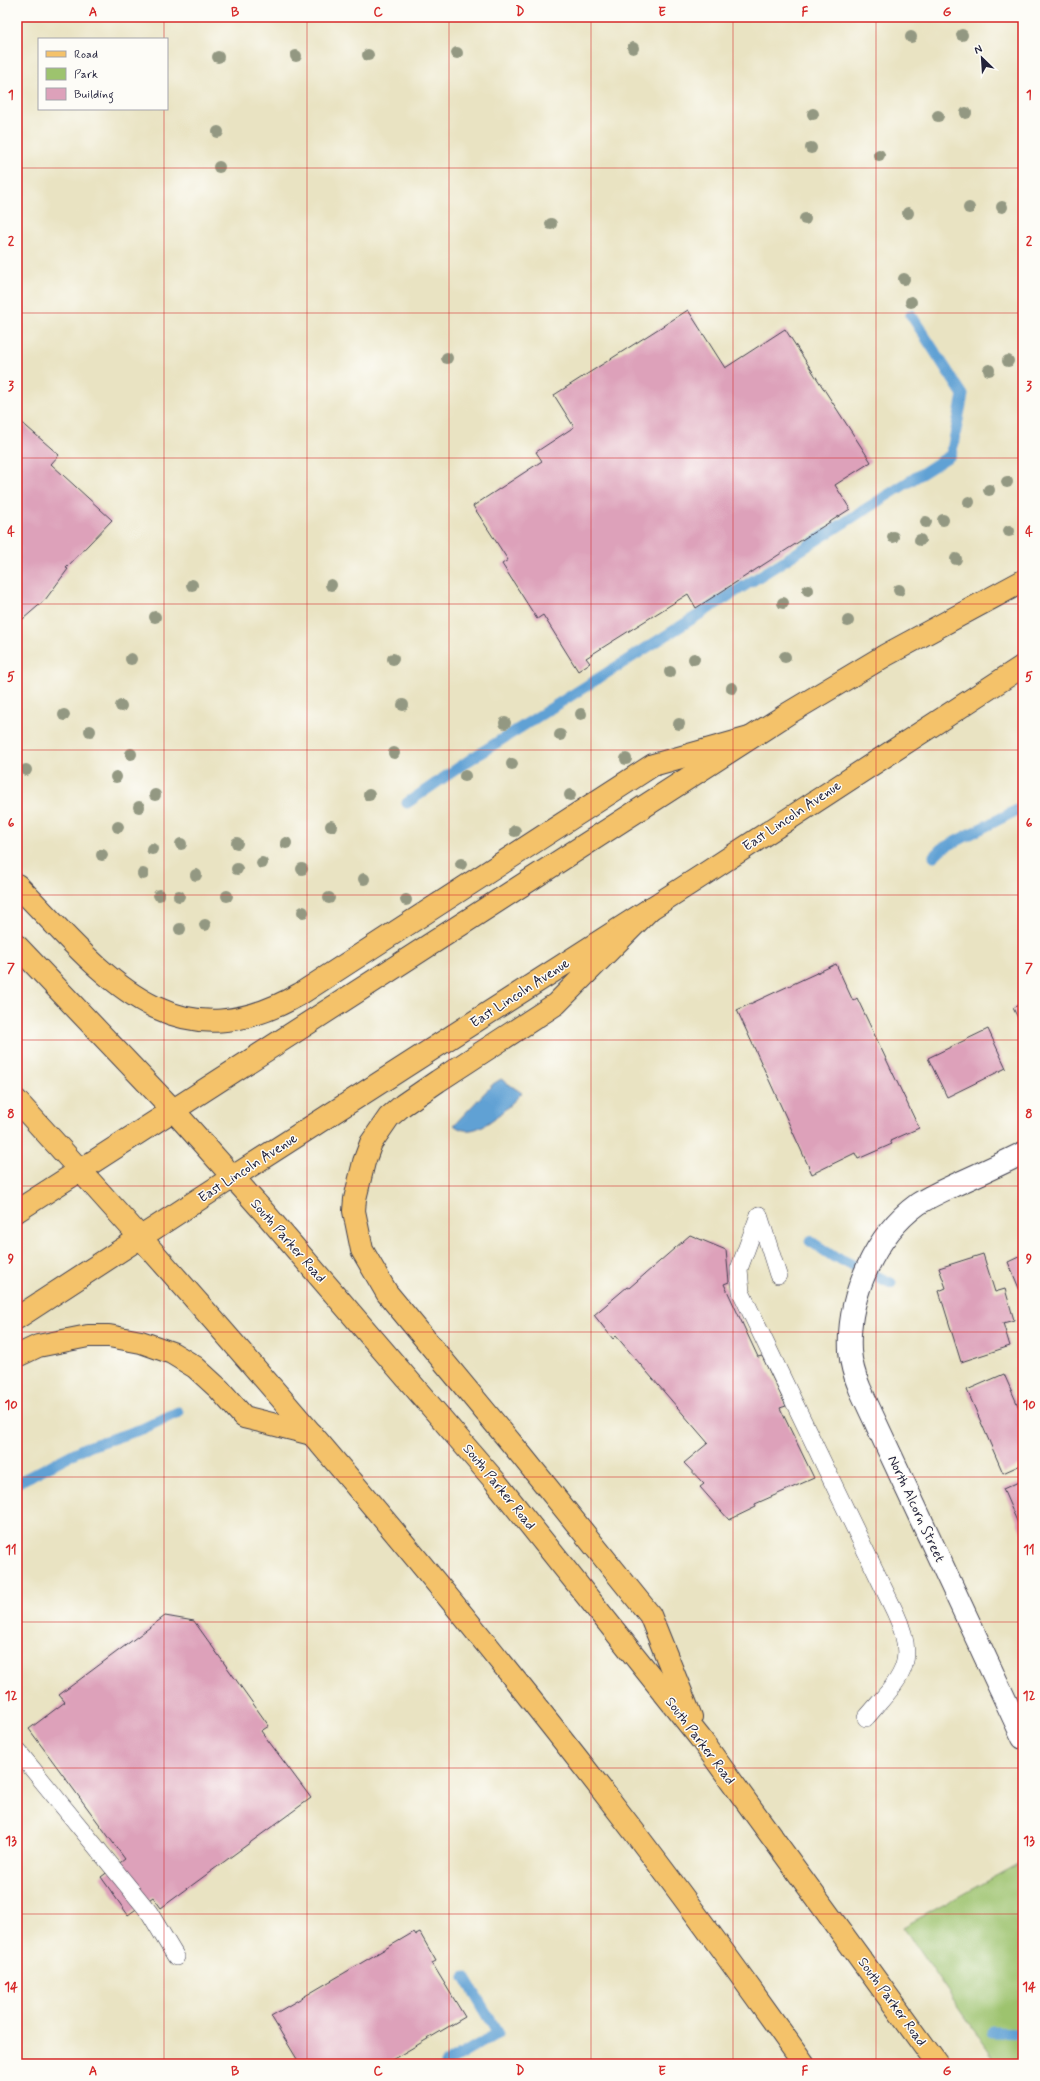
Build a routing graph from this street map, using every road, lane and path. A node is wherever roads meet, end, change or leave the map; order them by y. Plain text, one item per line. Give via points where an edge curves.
1 (1023, 581) edge
2 (1023, 666) edge
3 (749, 738) junction
4 (17, 886) edge
5 (651, 908) junction
6 (17, 946) edge
7 (17, 1101) edge
8 (174, 1111) junction
9 (1023, 1153) edge
10 (80, 1170) junction
11 (233, 1177) junction
12 (17, 1211) edge
13 (141, 1238) junction
14 (778, 1275) dead end
15 (17, 1318) edge
16 (17, 1356) edge
17 (312, 1434) junction
18 (866, 1718) dead end
19 (700, 1738) junction
20 (1023, 1738) edge
21 (17, 1750) edge
22 (176, 1957) dead end
23 (804, 2064) edge
24 (937, 2064) edge

1 - 3 main road via 886,655
2 - 5 main road, East Lincoln Avenue
3 - 4 main road via 652,765 300,994 274,1008 239,1019 194,1020 167,1014 144,1002 110,978
3 - 8 main road
5 - 11 main road, East Lincoln Avenue
5 - 19 main road via 556,1004 438,1081 389,1117 371,1143 364,1162 354,1211 362,1250 387,1293 650,1615
6 - 8 main road, South Parker Road
7 - 10 main road
8 - 10 main road
8 - 11 main road, South Parker Road
9 - 20 street, North Alcorn Street via 920,1203 886,1236 866,1272 856,1300 850,1350 855,1376
10 - 12 main road
10 - 13 main road
11 - 13 main road, East Lincoln Avenue
11 - 19 main road, South Parker Road via 495,1481
13 - 15 main road, East Lincoln Avenue
13 - 17 main road
14 - 18 lane via 759,1214 739,1269 741,1292 900,1622 906,1644 903,1674
16 - 17 main road via 45,1344 88,1336 109,1336 142,1342 172,1353 195,1367 244,1417
17 - 23 main road via 524,1691 617,1809
19 - 24 main road, South Parker Road
21 - 22 lane via 149,1912

